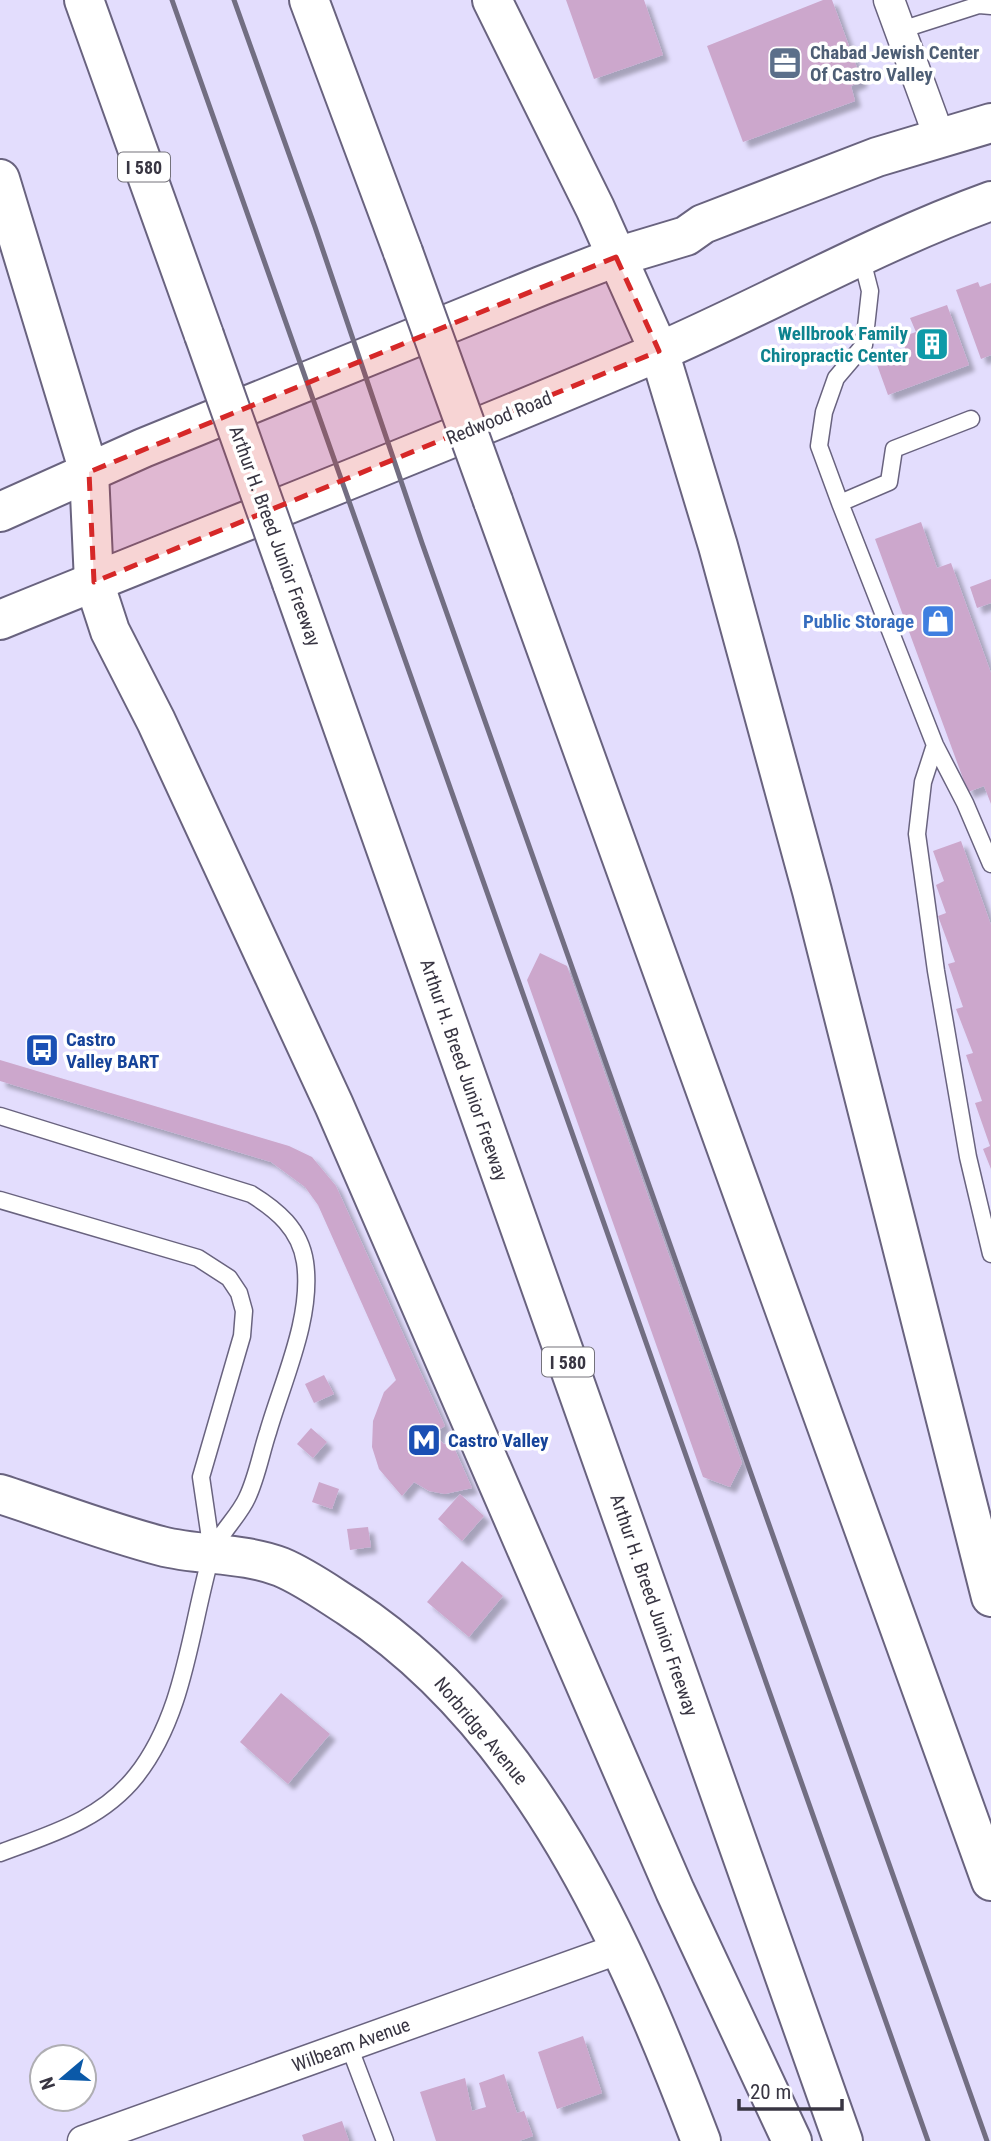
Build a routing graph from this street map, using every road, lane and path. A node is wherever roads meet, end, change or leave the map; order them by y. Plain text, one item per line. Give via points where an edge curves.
1 (84, 0) edge
2 (309, 0) edge
3 (492, 0) edge
4 (889, 0) edge
5 (991, 6) edge
6 (901, 30) junction
7 (991, 123) edge
8 (940, 139) junction
9 (0, 179) edge
10 (991, 201) edge
11 (860, 254) junction
12 (616, 257) junction
13 (659, 351) junction
14 (971, 419) dead end
15 (89, 472) junction
16 (840, 503) junction
17 (0, 512) edge
18 (94, 582) junction
19 (0, 620) edge
20 (935, 745) junction
21 (991, 864) edge
22 (0, 1116) edge
23 (0, 1200) edge
24 (991, 1254) edge
25 (0, 1494) edge
26 (212, 1552) junction
27 (991, 1597) edge
28 (0, 1853) edge
29 (991, 1881) edge
30 (618, 1949) junction
31 (349, 2046) junction
32 (83, 2141) edge
33 (385, 2141) edge
34 (701, 2141) edge
35 (792, 2141) edge
36 (843, 2141) edge

1 - 36 main road, Arthur H. Breed Junior Freeway / I 580, bridge
2 - 29 main road, bridge
3 - 12 main road
4 - 6 street
5 - 6 lane via 979,5
6 - 8 street
7 - 8 main road
8 - 12 main road via 817,179 704,224 686,236
9 - 15 main road
10 - 11 main road, Redwood Road
11 - 13 main road, Redwood Road
11 - 16 lane via 870,291 864,345 836,379 824,412 819,446
12 - 13 main road
12 - 15 main road
13 - 18 main road, Redwood Road
13 - 27 main road via 718,546 812,891
14 - 16 lane via 894,449 889,482
15 - 17 main road
15 - 18 main road
16 - 20 lane
18 - 19 main road, Redwood Road
18 - 35 main road via 110,631 334,1105 676,1891
20 - 21 lane
20 - 24 lane via 923,782 917,834 966,1144
22 - 26 lane via 251,1194 278,1211 296,1234 305,1261 306,1287 293,1350 247,1499
23 - 26 lane via 198,1258 229,1278 239,1293 244,1311 242,1336 201,1477
25 - 26 main road, Norbridge Avenue via 163,1546
26 - 28 lane via 186,1663 148,1760 97,1813
26 - 30 main road, Norbridge Avenue via 280,1566 370,1621 436,1676 473,1714 535,1797
30 - 31 street, Wilbeam Avenue
30 - 34 main road, Norbridge Avenue via 654,2023
31 - 32 street, Wilbeam Avenue
31 - 33 lane

